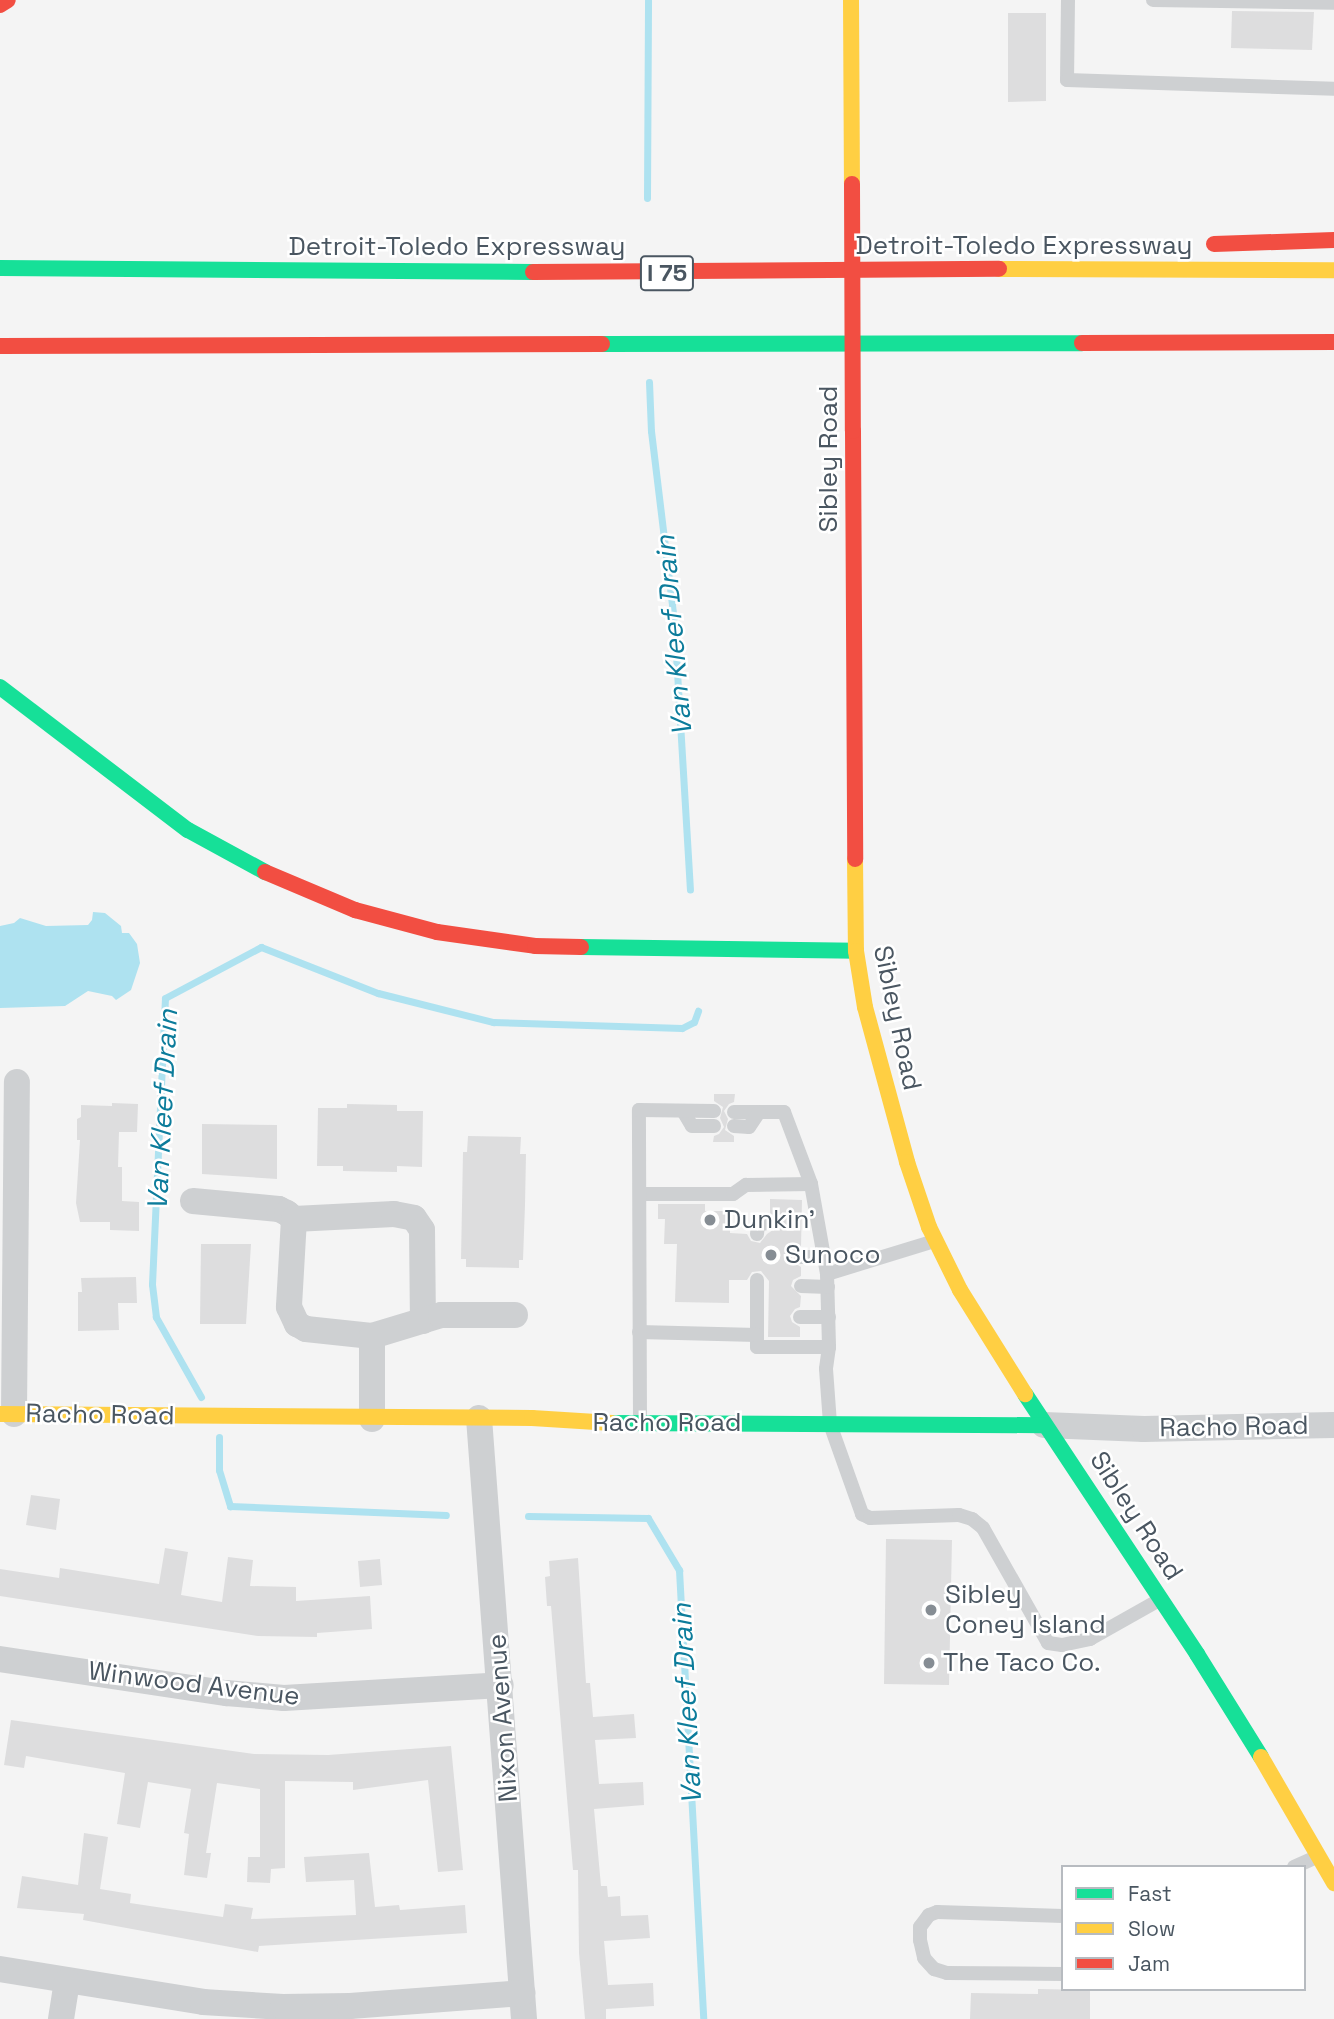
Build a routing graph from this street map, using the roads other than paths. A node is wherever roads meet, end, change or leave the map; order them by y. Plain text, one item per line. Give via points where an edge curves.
1 (8, 0) edge
2 (851, 0) edge
3 (1068, 0) edge
4 (1153, 0) edge
5 (1334, 3) edge
6 (0, 5) edge
7 (1334, 89) edge
8 (1334, 240) edge
9 (1193, 244) dead end
10 (1031, 251) dead end
11 (0, 268) edge
12 (942, 270) junction
13 (1334, 270) edge
14 (1334, 342) edge
15 (1312, 343) junction
16 (0, 346) edge
17 (1334, 350) edge
18 (0, 687) edge
19 (856, 951) junction
20 (17, 1082) dead end
21 (683, 1111) junction
22 (714, 1111) dead end
23 (734, 1119) dead end
24 (714, 1126) dead end
25 (811, 1184) junction
26 (641, 1194) junction
27 (193, 1201) dead end
28 (294, 1219) junction
29 (770, 1223) dead end
30 (802, 1225) dead end
31 (819, 1226) junction
32 (757, 1234) dead end
33 (935, 1240) junction
34 (801, 1257) dead end
35 (824, 1257) junction
36 (828, 1281) junction
37 (761, 1285) dead end
38 (801, 1286) dead end
39 (515, 1315) dead end
40 (800, 1317) dead end
41 (829, 1317) junction
42 (422, 1321) junction
43 (639, 1332) junction
44 (757, 1335) junction
45 (372, 1336) junction
46 (829, 1347) junction
47 (7, 1414) edge
48 (479, 1418) junction
49 (372, 1419) junction
50 (640, 1422) junction
51 (830, 1424) junction
52 (1044, 1425) junction
53 (1334, 1425) edge
54 (1161, 1599) junction
55 (0, 1659) edge
56 (501, 1685) junction
57 (1327, 1853) edge
58 (1299, 1865) edge
59 (1334, 1884) edge
60 (1061, 1916) edge
61 (0, 1969) edge
62 (1061, 1974) edge
63 (67, 1981) junction
64 (523, 1993) junction
65 (61, 2019) edge
66 (524, 2019) edge

1 - 6 main road
2 - 19 main road, Sibley Road, bridge
3 - 7 lane via 1067,80
4 - 5 lane
8 - 9 main road
10 - 12 main road
11 - 12 main road, Detroit-Toledo Expressway / I 75 via 649,273
12 - 13 main road, Detroit-Toledo Expressway / I 75
14 - 15 main road
15 - 16 main road
15 - 17 main road
18 - 19 main road via 188,830 250,865 355,910 437,932 535,946
19 - 33 main road, Sibley Road via 886,1092
20 - 47 street
21 - 22 lane
21 - 24 lane via 692,1126
21 - 26 lane via 639,1110
23 - 25 lane via 784,1112
25 - 26 lane via 746,1185 733,1194
25 - 31 lane
26 - 43 lane
27 - 28 street via 279,1209
28 - 42 street via 394,1214 414,1218 422,1230
28 - 45 street via 289,1307 297,1324 306,1329
29 - 32 lane via 758,1224
30 - 31 lane
31 - 35 lane
33 - 36 lane
33 - 52 main road, Sibley Road via 960,1290
34 - 35 lane
35 - 36 lane
36 - 38 lane
36 - 41 lane
37 - 44 lane via 763,1316
39 - 42 street via 441,1315
40 - 41 lane
41 - 46 lane
42 - 45 street
43 - 44 lane
43 - 50 lane
44 - 46 lane via 757,1347
45 - 49 street
46 - 51 lane
47 - 49 main road, Racho Road
48 - 49 main road, Racho Road
48 - 50 main road, Racho Road
48 - 56 street, Nixon Avenue
50 - 51 main road, Racho Road
51 - 52 main road, Racho Road
51 - 54 lane via 862,1514 870,1518 959,1515 972,1519 983,1528 1048,1643 1090,1639
52 - 53 street, Racho Road via 1144,1429
52 - 54 main road, Sibley Road
54 - 57 main road, Sibley Road
55 - 56 street, Winwood Avenue via 284,1698
56 - 64 street, Nixon Avenue
57 - 58 lane
57 - 59 main road, Sibley Road
60 - 62 lane via 937,1912 920,1927 924,1958 934,1969
61 - 63 street
63 - 64 street via 203,2002 283,2007
63 - 65 street
64 - 66 street, Nixon Avenue

